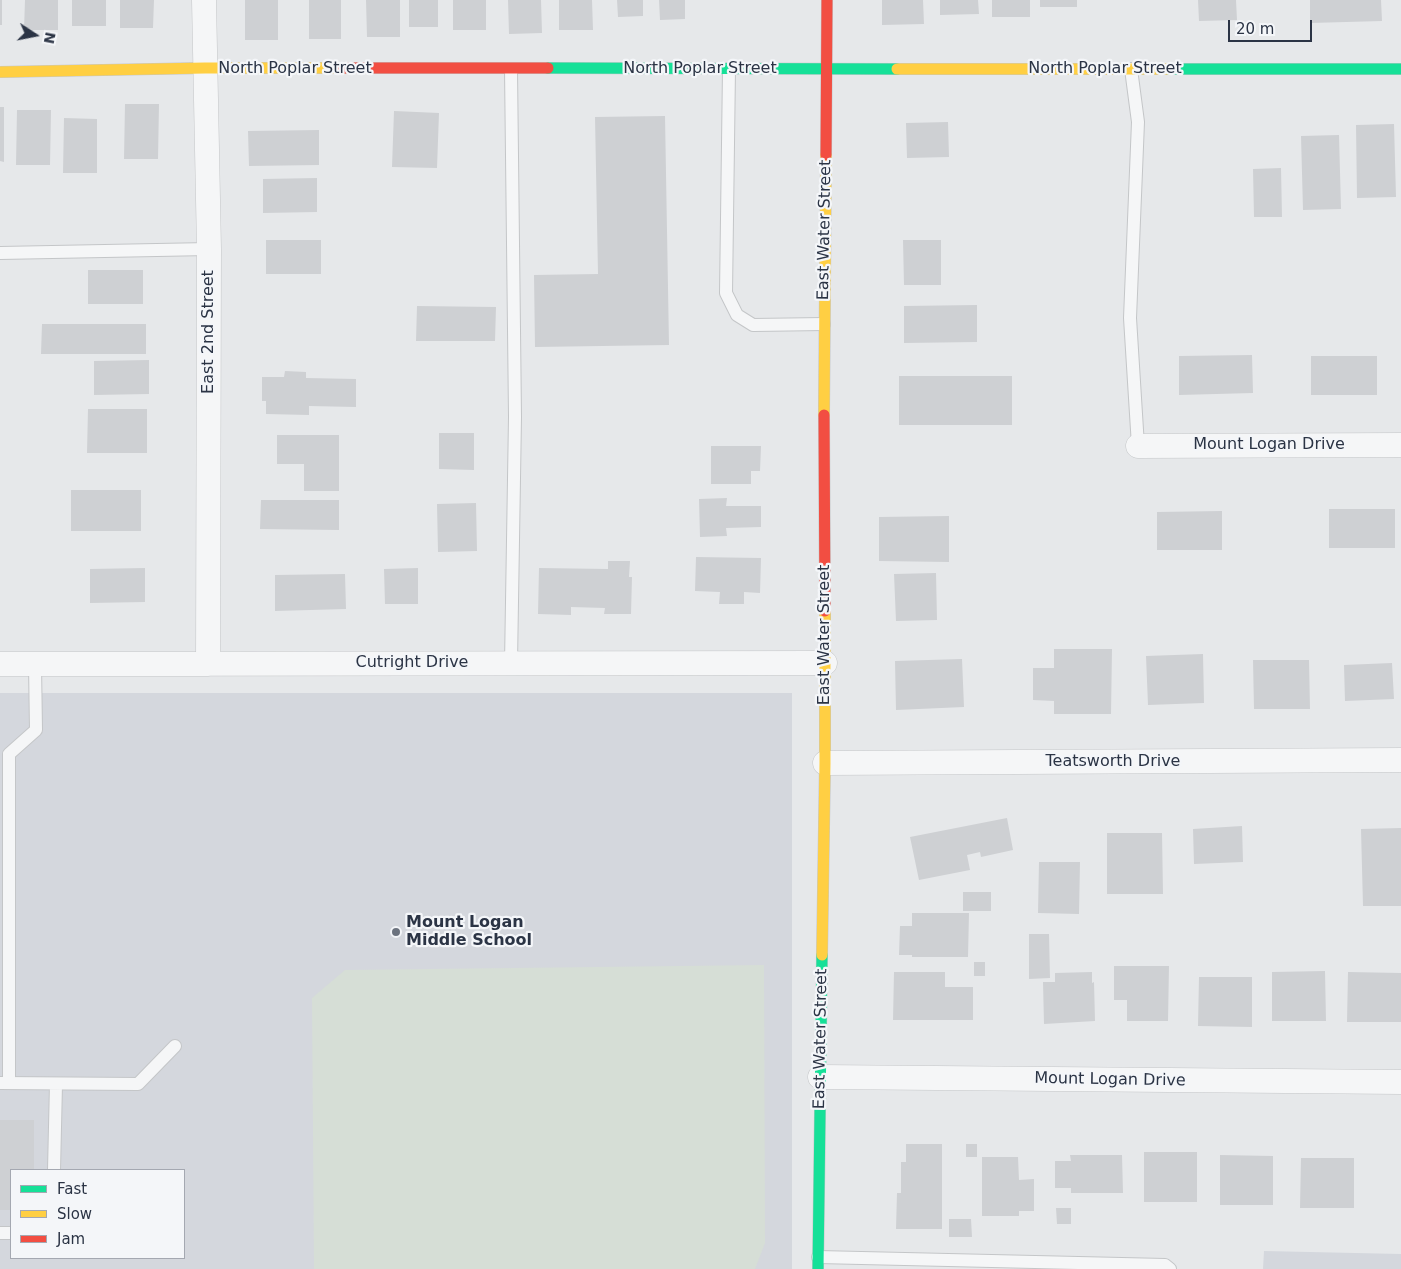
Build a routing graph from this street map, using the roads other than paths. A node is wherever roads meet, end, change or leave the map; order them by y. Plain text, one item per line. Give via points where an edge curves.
1 (204, 0) edge
2 (827, 0) edge
3 (205, 68) junction
4 (511, 69) junction
5 (729, 69) junction
6 (826, 69) junction
7 (1131, 69) junction
8 (1401, 69) edge
9 (0, 72) edge
10 (209, 249) junction
11 (0, 254) edge
12 (824, 324) junction
13 (1401, 444) edge
14 (1138, 446) joint
15 (511, 662) junction
16 (825, 663) junction
17 (0, 664) edge
18 (208, 664) junction
19 (34, 665) junction
20 (1401, 760) edge
21 (825, 763) junction
22 (175, 1046) dead end
23 (820, 1077) junction
24 (1401, 1082) edge
25 (5, 1083) edge
26 (56, 1084) junction
27 (54, 1169) edge
28 (818, 1263) edge
29 (1170, 1269) edge

1 - 3 street, East 2nd Street
2 - 6 street, East Water Street
3 - 4 street, North Poplar Street
3 - 9 street, North Poplar Street
3 - 10 street, East 2nd Street
4 - 5 street, North Poplar Street
4 - 15 lane via 515,417
5 - 6 street, North Poplar Street
5 - 12 lane via 726,293 737,315 753,325
6 - 7 street, North Poplar Street
6 - 12 street, East Water Street
7 - 8 street, North Poplar Street
7 - 14 lane via 1138,122 1130,318
10 - 11 lane
10 - 18 street, East 2nd Street
12 - 16 street, East Water Street
13 - 14 street, Mount Logan Drive
15 - 16 street, Cutright Drive
15 - 18 street, Cutright Drive
16 - 21 street, East Water Street
17 - 19 street, Cutright Drive
18 - 19 street, Cutright Drive
19 - 25 lane via 36,730 9,754
20 - 21 street, Teatsworth Drive
21 - 23 street, East Water Street
22 - 26 lane via 138,1084
23 - 24 street, Mount Logan Drive
23 - 28 street, East Water Street
25 - 26 lane
26 - 27 lane
28 - 29 lane via 1165,1265

